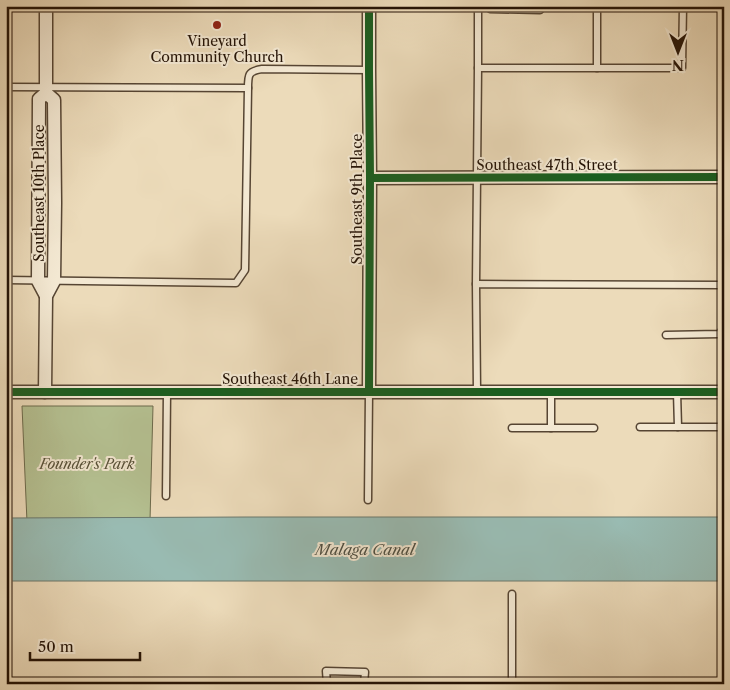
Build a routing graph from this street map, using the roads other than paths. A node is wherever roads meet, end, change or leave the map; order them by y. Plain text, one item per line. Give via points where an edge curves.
1 (46, 6) edge
2 (369, 6) edge
3 (478, 6) edge
4 (543, 6) edge
5 (597, 6) edge
6 (683, 6) edge
7 (490, 9) dead end
8 (478, 68) junction
9 (598, 68) junction
10 (369, 70) junction
11 (6, 87) edge
12 (248, 88) junction
13 (46, 90) junction
14 (38, 167) junction
15 (54, 167) junction
16 (724, 177) edge
17 (370, 178) junction
18 (478, 178) junction
19 (38, 203) junction
20 (55, 203) junction
21 (6, 280) edge
22 (38, 281) junction
23 (54, 281) junction
24 (476, 284) junction
25 (724, 284) edge
26 (46, 296) junction
27 (724, 328) edge
28 (666, 334) dead end
29 (6, 392) edge
30 (45, 392) junction
31 (167, 392) junction
32 (368, 392) junction
33 (477, 392) junction
34 (551, 392) junction
35 (677, 392) junction
36 (724, 392) edge
37 (640, 427) dead end
38 (678, 427) junction
39 (719, 427) dead end
40 (512, 428) dead end
41 (552, 428) junction
42 (594, 428) dead end
43 (166, 496) dead end
44 (368, 500) dead end
45 (512, 594) dead end
46 (326, 684) edge
47 (364, 684) edge
48 (512, 684) edge

1 - 13 street, Southeast 10th Place
2 - 10 street, Southeast 9th Place
3 - 8 lane
4 - 7 lane via 540,10
5 - 9 lane
6 - 9 lane via 682,68
8 - 9 lane
8 - 18 lane
10 - 12 lane via 262,69 251,72
10 - 17 street, Southeast 9th Place
11 - 13 lane
12 - 13 lane
12 - 23 lane via 245,270 236,283
13 - 14 street, Southeast 10th Place via 39,99
13 - 15 street, Southeast 10th Place via 54,100
14 - 15 lane
14 - 19 street, Southeast 10th Place
15 - 20 street, Southeast 10th Place
16 - 18 street, Southeast 47th Street
17 - 18 street, Southeast 47th Street
17 - 32 street, Southeast 9th Place
18 - 24 lane
19 - 20 lane
19 - 22 street, Southeast 10th Place
20 - 23 street, Southeast 10th Place
21 - 22 lane
22 - 23 lane
22 - 26 street, Southeast 10th Place
23 - 26 street, Southeast 10th Place
24 - 25 lane
24 - 33 lane
26 - 30 street, Southeast 10th Place
27 - 28 lane via 719,334
29 - 30 street, Southeast 46th Lane
30 - 31 street, Southeast 46th Lane
31 - 32 street, Southeast 46th Lane
31 - 43 lane
32 - 33 street, Southeast 46th Lane
32 - 44 lane
33 - 34 street, Southeast 46th Lane
34 - 35 street, Southeast 46th Lane
34 - 41 lane
35 - 36 street, Southeast 46th Lane
35 - 38 lane
37 - 38 lane
38 - 39 lane
40 - 41 lane
41 - 42 lane
45 - 48 lane
46 - 47 lane via 326,671 365,672

